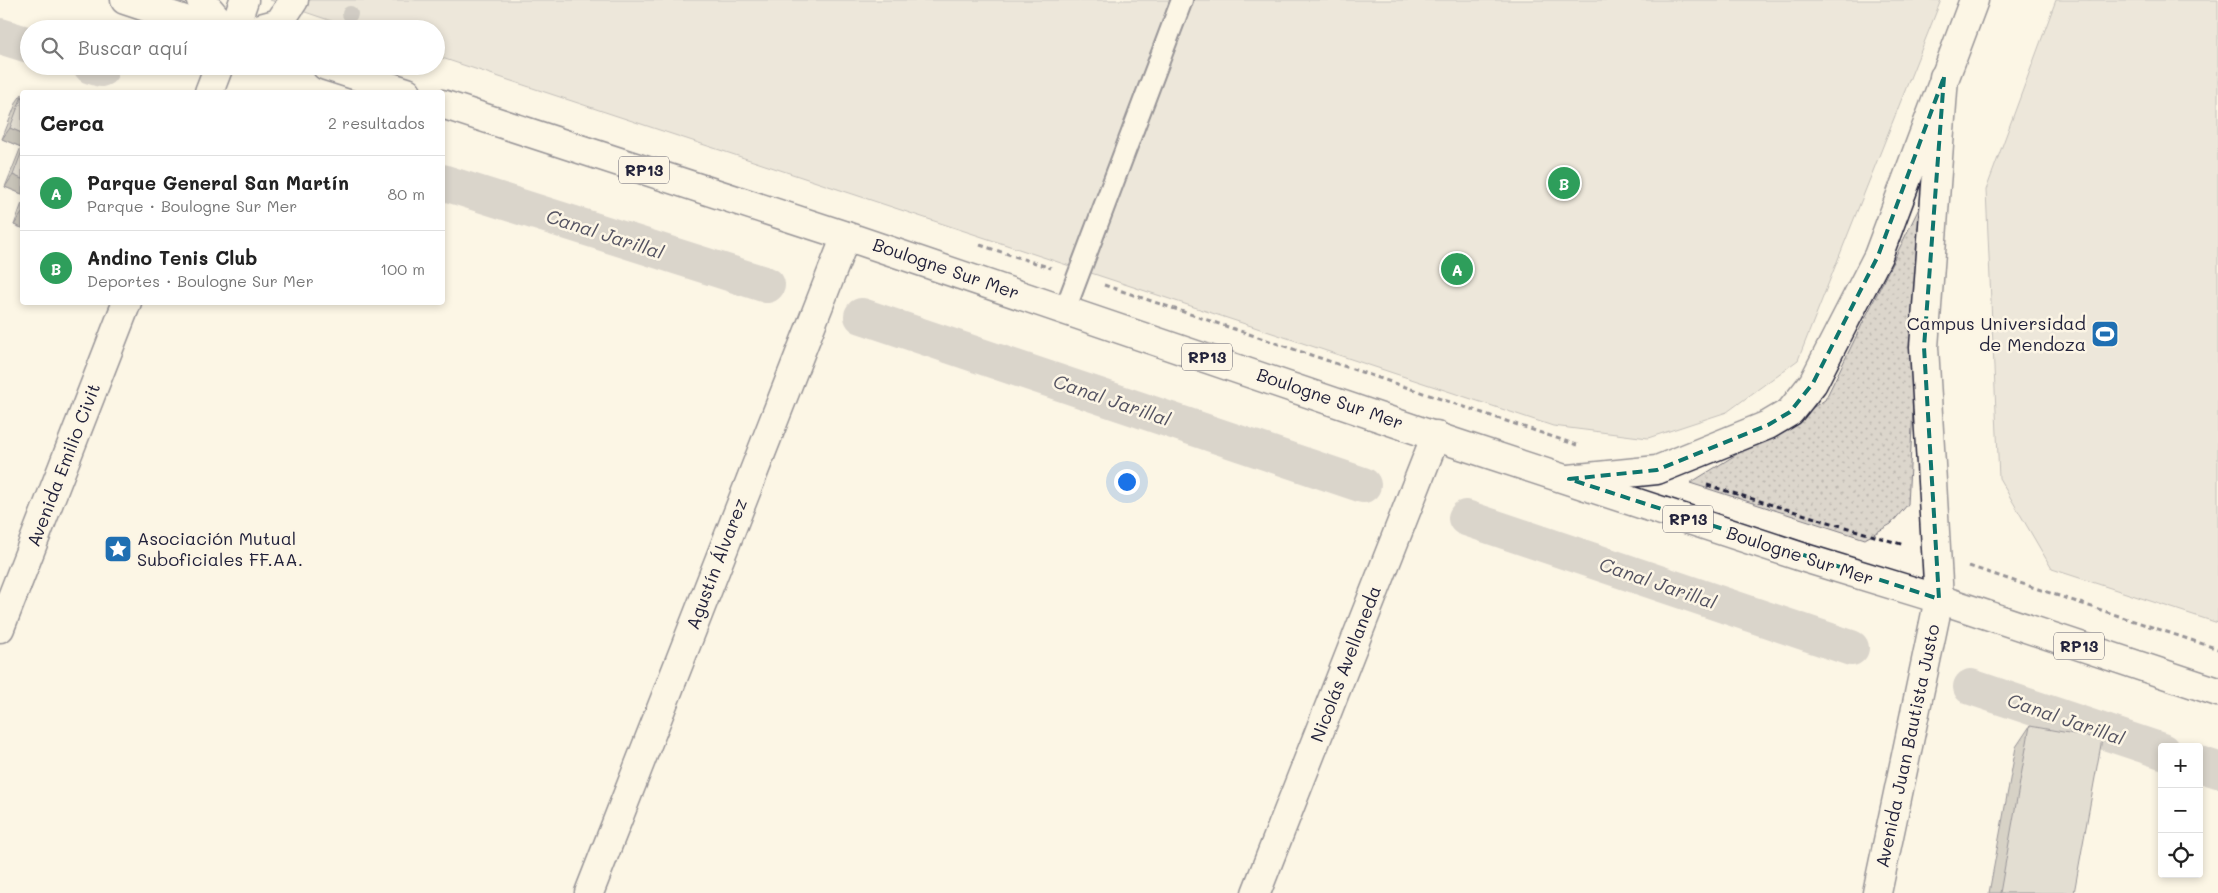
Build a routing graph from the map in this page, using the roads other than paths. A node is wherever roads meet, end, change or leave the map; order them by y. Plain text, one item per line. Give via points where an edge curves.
1 (125, 0) edge
2 (201, 0) edge
3 (244, 0) edge
4 (294, 0) edge
5 (1182, 0) edge
6 (1974, 0) edge
7 (185, 20) edge
8 (218, 20) edge
9 (237, 20) edge
10 (281, 20) edge
11 (216, 75) edge
12 (354, 75) edge
13 (1944, 77) junction
14 (210, 90) edge
15 (401, 90) edge
16 (445, 105) edge
17 (846, 236) junction
18 (127, 305) edge
19 (1065, 310) junction
20 (1436, 435) junction
21 (1569, 479) junction
22 (1939, 600) junction
23 (0, 628) edge
24 (2218, 692) edge
25 (588, 893) edge
26 (1256, 893) edge
27 (1877, 893) edge

1 - 7 main road
2 - 8 main road
3 - 9 main road
4 - 10 main road
5 - 19 lane
6 - 13 main road
11 - 14 main road
12 - 15 main road
13 - 21 main road via 1878,256 1813,383 1790,412 1768,425 1657,470
13 - 22 main road, Avenida Juan Bautista Justo via 1924,347
16 - 17 main road, Boulogne Sur Mer / RP13
17 - 19 main road, Boulogne Sur Mer / RP13
17 - 25 main road, Agustín Álvarez
18 - 23 main road, Avenida Emilio Civit
19 - 20 main road, Boulogne Sur Mer / RP13
20 - 21 main road, Boulogne Sur Mer / RP13
20 - 26 main road, Nicolás Avellaneda
21 - 22 main road, Boulogne Sur Mer / RP13 via 1808,560
22 - 24 main road, Boulogne Sur Mer / RP13
22 - 27 main road, Avenida Juan Bautista Justo

